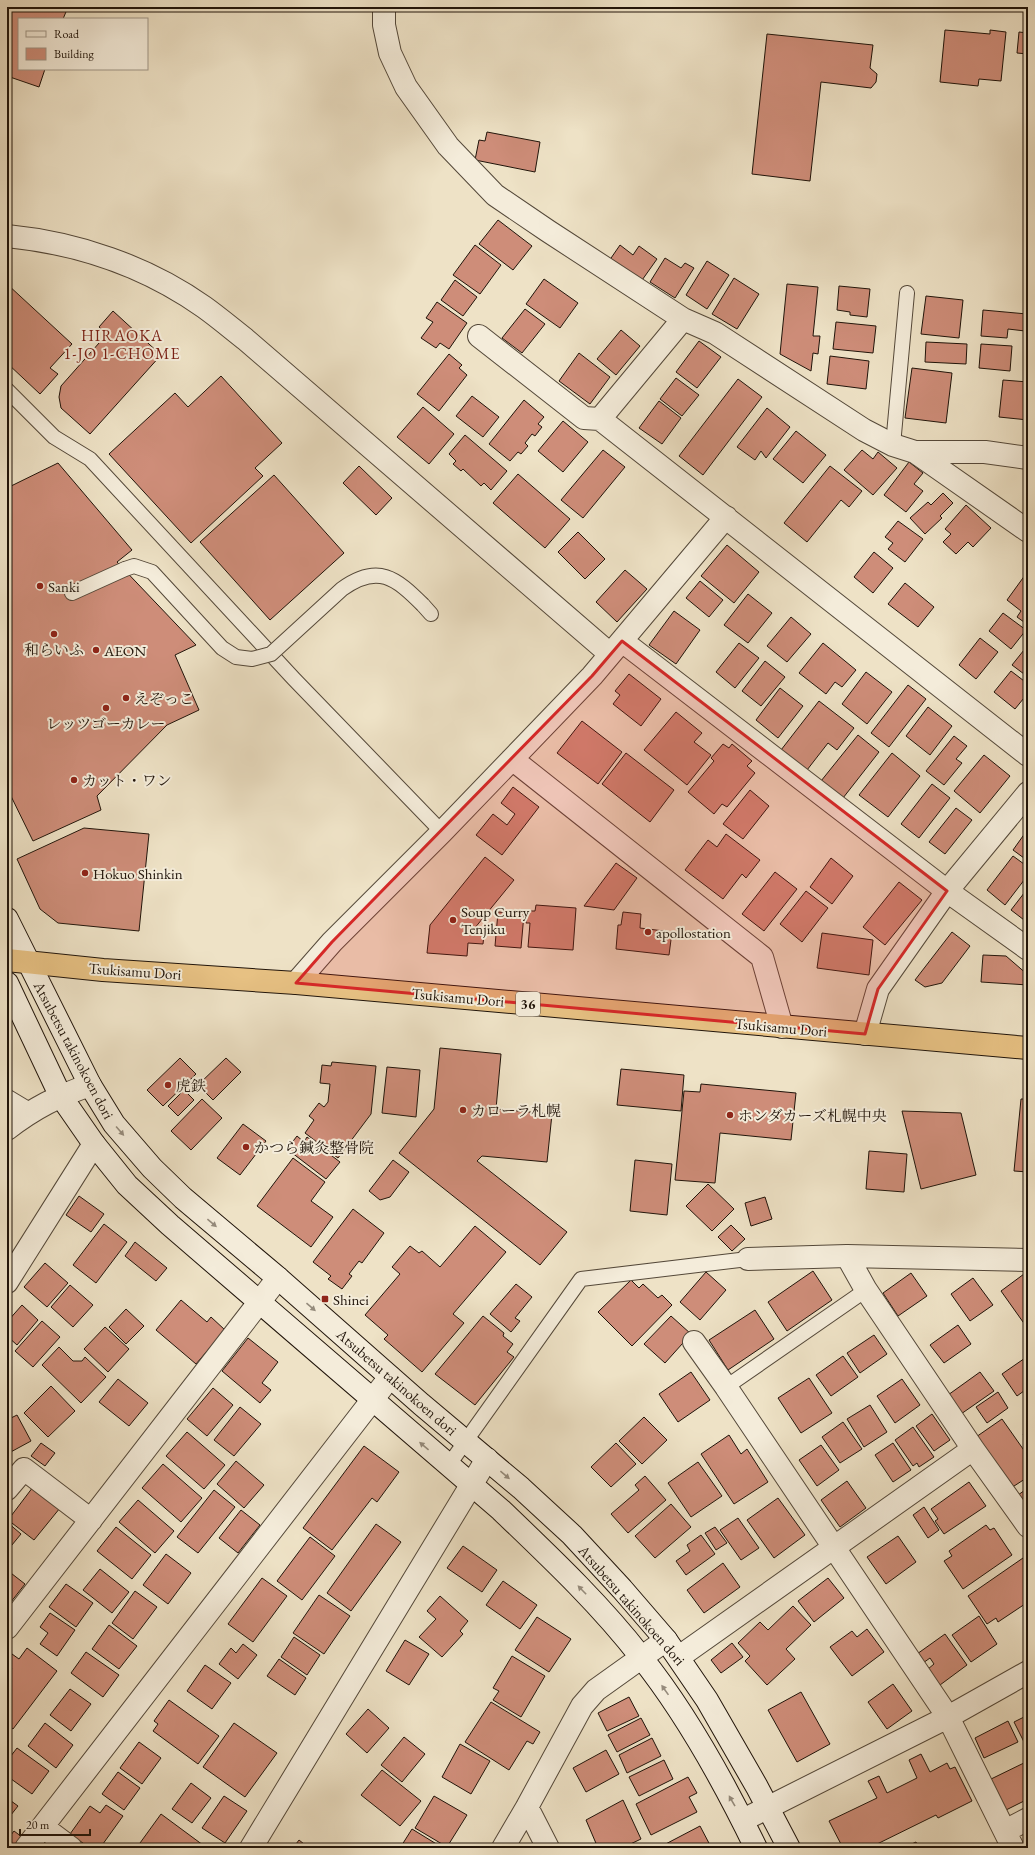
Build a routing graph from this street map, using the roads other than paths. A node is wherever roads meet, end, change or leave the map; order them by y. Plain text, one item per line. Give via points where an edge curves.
1 (384, 7) edge
2 (7, 236) edge
3 (907, 294) dead end
4 (683, 319) junction
5 (479, 336) dead end
6 (7, 390) edge
7 (600, 419) junction
8 (893, 445) junction
9 (915, 452) junction
10 (1028, 458) edge
11 (726, 517) junction
12 (1028, 531) edge
13 (72, 592) dead end
14 (427, 610) dead end
15 (616, 647) junction
16 (1028, 755) edge
17 (512, 759) junction
18 (1028, 793) edge
19 (442, 832) junction
20 (947, 891) junction
21 (7, 919) edge
22 (1028, 949) edge
23 (18, 961) edge
24 (7, 983) edge
25 (296, 983) junction
26 (782, 1027) junction
27 (865, 1034) junction
28 (1028, 1048) edge
29 (90, 1085) junction
30 (60, 1095) junction
31 (7, 1101) edge
32 (27, 1113) junction
33 (7, 1129) edge
34 (94, 1144) junction
35 (847, 1256) junction
36 (748, 1259) joint
37 (1028, 1260) edge
38 (278, 1278) junction
39 (7, 1282) edge
40 (866, 1290) junction
41 (259, 1302) junction
42 (694, 1342) dead end
43 (390, 1377) junction
44 (726, 1387) junction
45 (371, 1400) junction
46 (465, 1441) junction
47 (973, 1449) junction
48 (486, 1459) junction
49 (448, 1466) junction
50 (470, 1484) junction
51 (7, 1489) edge
52 (91, 1520) junction
53 (1028, 1526) edge
54 (833, 1547) junction
55 (7, 1628) edge
56 (666, 1640) junction
57 (642, 1657) junction
58 (679, 1657) junction
59 (1028, 1672) edge
60 (948, 1717) junction
61 (527, 1807) junction
62 (768, 1807) junction
63 (743, 1820) junction
64 (1028, 1820) edge
65 (42, 1827) junction
66 (1009, 1839) edge
67 (26, 1848) edge
68 (71, 1848) edge
69 (251, 1848) edge
70 (502, 1848) edge
71 (548, 1848) edge
72 (756, 1848) edge
73 (789, 1848) edge

1 - 4 street via 384,25 390,54 406,87 448,146 495,195
2 - 15 street via 97,254 158,280 203,307
3 - 8 lane
4 - 7 street
4 - 8 street via 715,333 864,430
5 - 7 street via 584,418
6 - 19 lane via 54,437 90,459 290,675
7 - 11 street
8 - 9 street
9 - 10 street via 985,452
9 - 12 street
11 - 15 street
11 - 16 street
13 - 14 lane, bridge via 134,566 152,572 222,648 236,657 252,660 271,654 342,590 352,582 364,578 376,575 392,579 404,586
15 - 17 street via 592,676
15 - 20 street
17 - 19 street
17 - 26 street via 762,957
18 - 20 street
19 - 25 street via 332,942
20 - 22 street
20 - 27 street via 878,990
21 - 23 street, Atsubetsu takinokoen dori
23 - 25 highway, Tsukisamu Dori / 36 via 103,970
23 - 29 street, Atsubetsu takinokoen dori
24 - 30 street, Atsubetsu takinokoen dori
25 - 26 highway, Tsukisamu Dori / 36
26 - 27 highway, Tsukisamu Dori / 36
27 - 28 highway, Tsukisamu Dori / 36
29 - 30 street
29 -> 38 street, Atsubetsu takinokoen dori via 114,1124 152,1168 183,1198
30 - 32 street
30 - 34 street, Atsubetsu takinokoen dori
31 - 32 street
32 - 33 street
34 - 39 street
34 - 41 street, Atsubetsu takinokoen dori via 127,1185 170,1226
35 - 36 street
35 - 37 street
35 - 40 street
36 - 46 lane via 581,1279
38 - 41 street
38 -> 43 street, Atsubetsu takinokoen dori
40 - 44 lane
40 - 47 street
41 - 45 street, Atsubetsu takinokoen dori
41 - 52 street
42 - 44 street
43 - 45 street
43 - 46 street, Atsubetsu takinokoen dori
44 - 54 street
49 -> 45 street, Atsubetsu takinokoen dori
45 - 65 street
46 - 48 street, Atsubetsu takinokoen dori
46 - 49 lane
47 - 53 street
47 - 54 street
48 - 50 street
48 -> 56 street, Atsubetsu takinokoen dori via 572,1536
49 - 50 street, Atsubetsu takinokoen dori
57 -> 50 street, Atsubetsu takinokoen dori via 553,1559
50 - 69 street
51 - 52 street via 24,1469
52 - 55 street
54 - 58 street
54 - 60 street
56 - 57 street
56 - 58 street, Atsubetsu takinokoen dori
57 - 61 street via 596,1690 582,1706
63 -> 57 street, Atsubetsu takinokoen dori via 682,1715
58 - 62 street, Atsubetsu takinokoen dori via 707,1700
59 - 60 street
60 - 62 street
60 - 66 street
61 - 70 street
61 - 71 street
62 - 63 street
62 - 73 street, Atsubetsu takinokoen dori
63 - 72 street, Atsubetsu takinokoen dori
64 - 66 street
65 - 67 street
65 - 68 street

